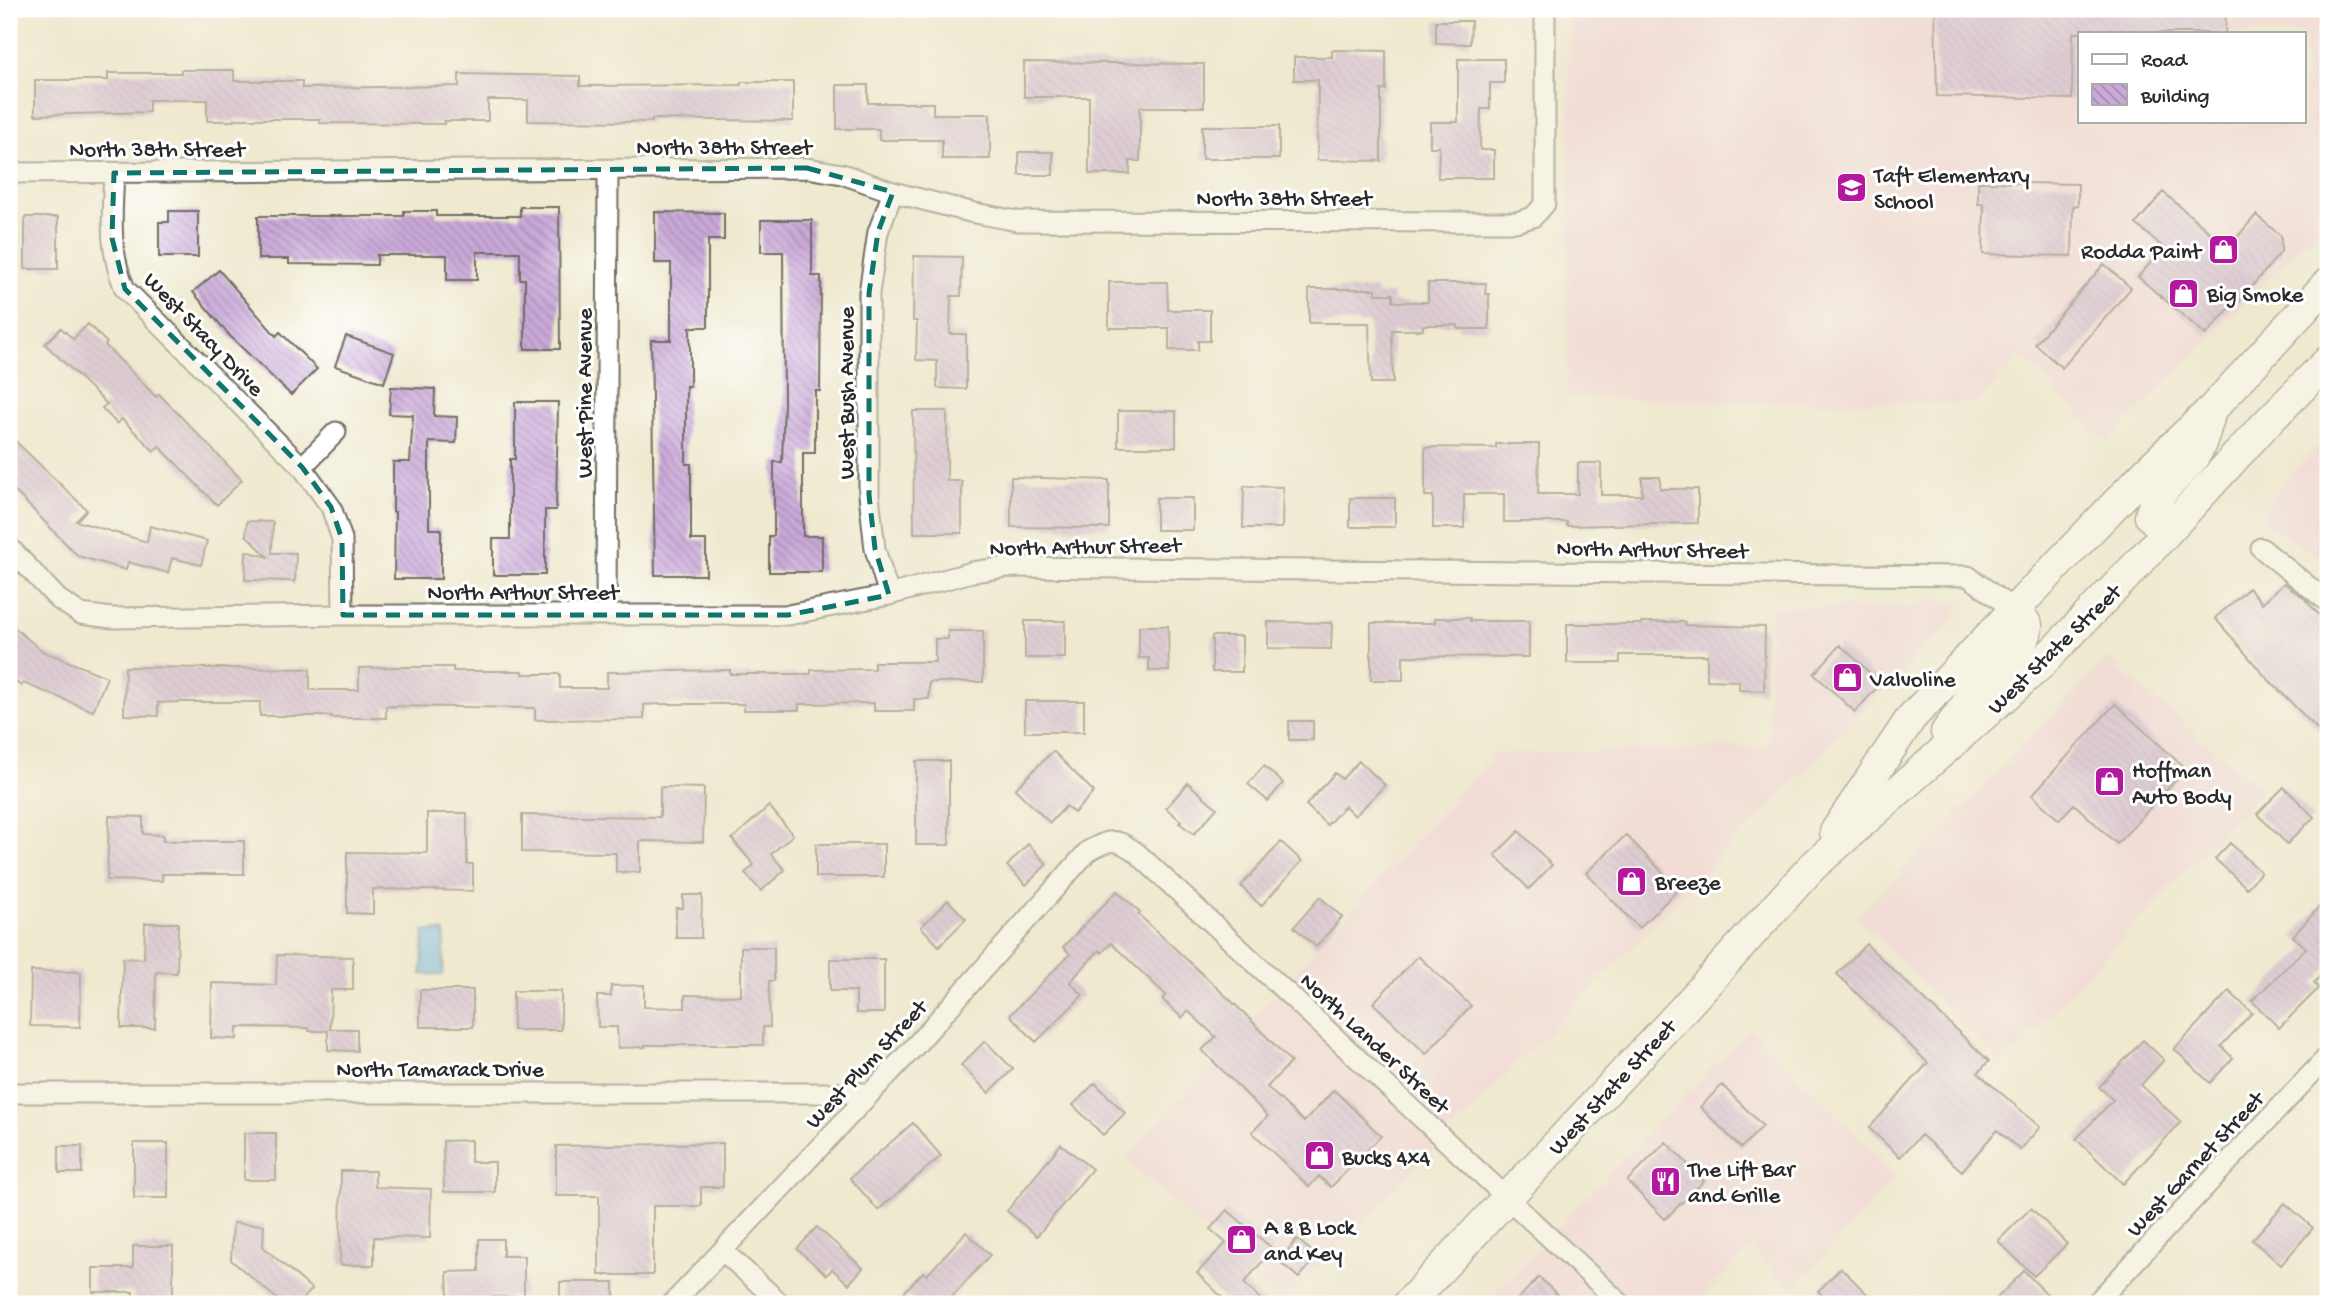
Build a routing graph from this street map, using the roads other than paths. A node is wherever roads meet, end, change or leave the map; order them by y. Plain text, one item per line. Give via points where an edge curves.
1 (1545, 9) edge
2 (608, 170) junction
3 (9, 173) edge
4 (114, 173) junction
5 (893, 192) junction
6 (2328, 283) edge
7 (2328, 361) edge
8 (2213, 408) junction
9 (336, 432) dead end
10 (302, 467) junction
11 (2166, 532) junction
12 (9, 547) edge
13 (2261, 548) dead end
14 (889, 595) junction
15 (2328, 602) edge
16 (2014, 610) junction
17 (343, 615) junction
18 (606, 615) junction
19 (1934, 758) junction
20 (1088, 851) joint
21 (1812, 867) junction
22 (2328, 1056) edge
23 (9, 1093) edge
24 (870, 1093) junction
25 (1506, 1197) junction
26 (723, 1251) junction
27 (672, 1304) edge
28 (781, 1304) edge
29 (1408, 1304) edge
30 (1621, 1304) edge
31 (2095, 1304) edge

1 - 5 street, North 38th Street via 1545,204 1533,217 1516,222 1017,221
2 - 4 street, North 38th Street
2 - 5 street, North 38th Street via 807,168 842,174
2 - 18 street, West Pine Avenue
3 - 4 street, North 38th Street
4 - 10 street, West Stacy Drive via 112,238 125,289
5 - 14 street, West Bush Avenue via 878,232 869,293 869,495 875,549
6 - 8 main road, West State Street
7 - 11 main road, West State Street
8 - 11 main road, West State Street via 2198,451 2152,506 2150,516
8 - 16 main road, West State Street
9 - 10 street
10 - 17 street, West Stacy Drive via 331,507 342,539
11 - 19 main road, West State Street via 2039,666
12 - 17 street, North Arthur Street via 58,599 81,614 112,618
13 - 15 street
14 - 16 street, North Arthur Street via 1007,567 1968,576
14 - 18 street, North Arthur Street via 788,615
16 - 19 main road, West State Street via 2027,625 2021,644 1947,728
16 - 21 main road, West State Street via 1911,718
17 - 18 street, North Arthur Street
19 - 21 main road, West State Street
20 - 24 street, West Plum Street
20 - 25 street, North Lander Street via 1106,842 1122,842 1137,853
21 - 25 main road, West State Street
22 - 31 street, West Garnet Street
23 - 24 street, North Tamarack Drive
24 - 26 street, West Plum Street
25 - 29 main road, West State Street
25 - 30 street, North Lander Street
26 - 27 street, West Plum Street
26 - 28 street

